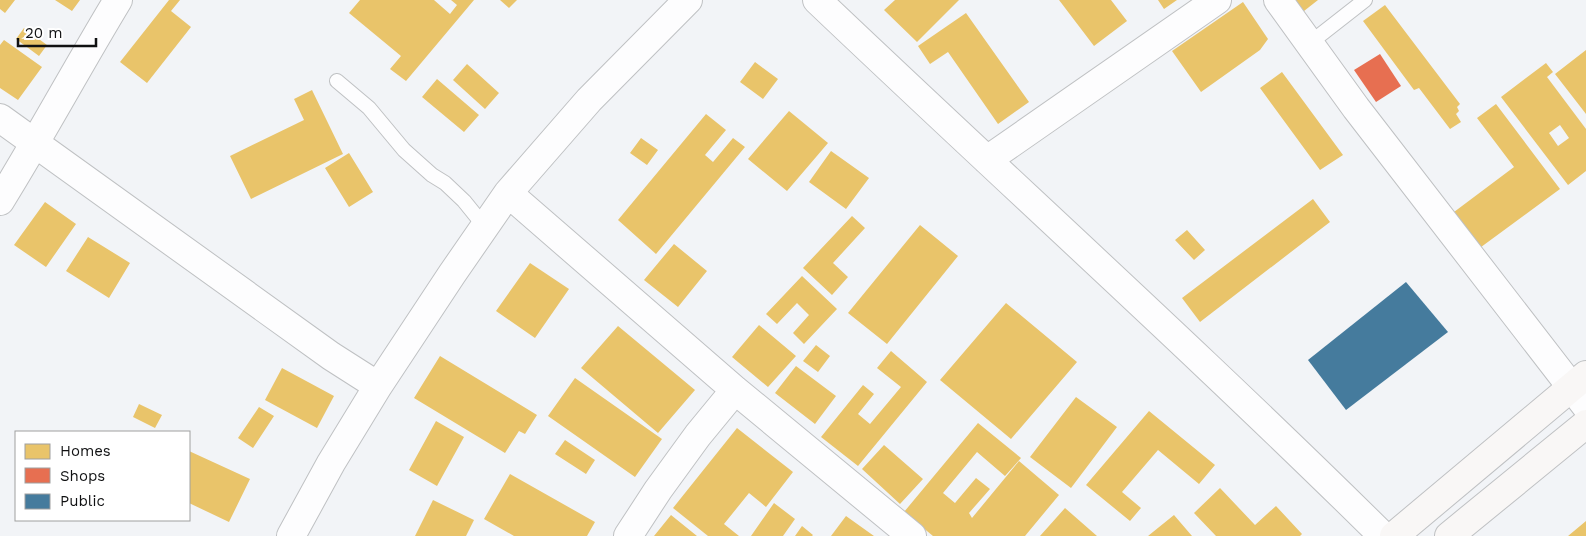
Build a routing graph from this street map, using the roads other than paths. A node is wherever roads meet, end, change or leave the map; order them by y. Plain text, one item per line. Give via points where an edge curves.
1 (118, 0) edge
2 (688, 0) edge
3 (816, 0) edge
4 (1217, 0) edge
5 (1278, 0) edge
6 (1365, 0) edge
7 (1310, 43) junction
8 (337, 81) dead end
9 (0, 118) edge
10 (36, 144) junction
11 (987, 160) junction
12 (508, 193) junction
13 (0, 201) edge
14 (485, 227) junction
15 (378, 386) junction
16 (1581, 389) edge
17 (735, 390) junction
18 (1586, 424) edge
19 (291, 536) edge
20 (628, 536) edge
21 (912, 536) edge
22 (1383, 536) edge
23 (1394, 536) edge
24 (1449, 536) edge

1 - 10 street
2 - 12 street via 589,100
3 - 11 street
4 - 11 street
5 - 7 street
6 - 7 lane
7 - 16 street via 1356,108
8 - 14 lane via 369,108 404,150 464,201
9 - 10 street
10 - 13 street
10 - 15 street via 331,356
11 - 22 street
12 - 14 street
12 - 17 street
14 - 15 street
15 - 19 street
16 - 23 main road
17 - 20 street via 698,435
17 - 21 street
18 - 24 main road

